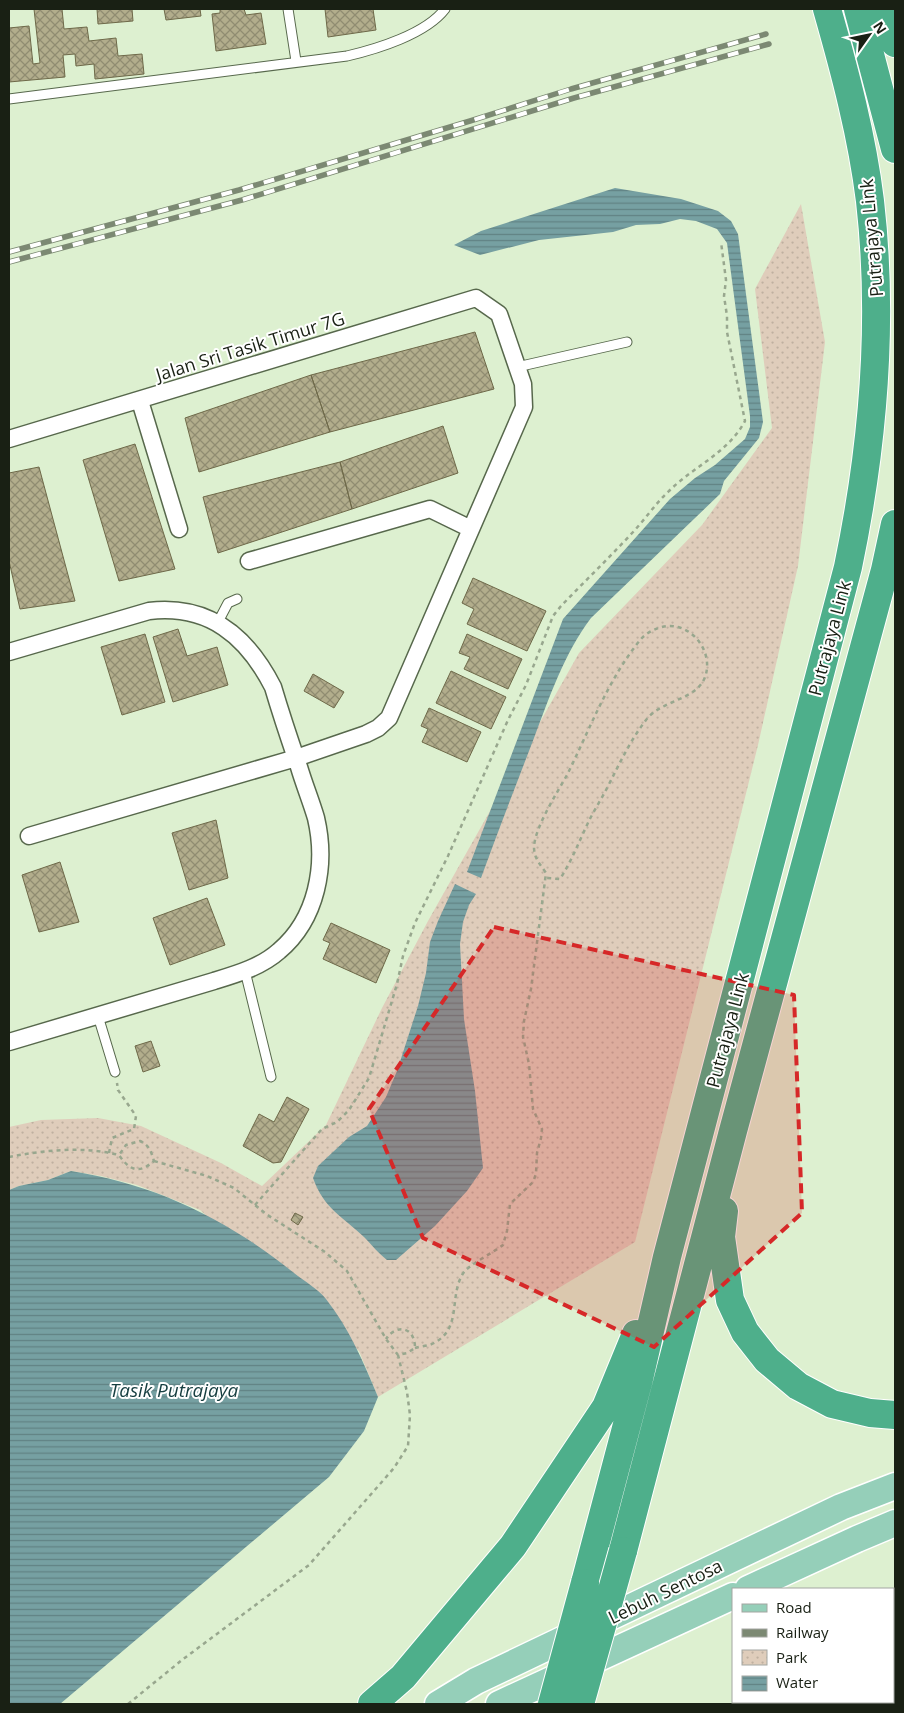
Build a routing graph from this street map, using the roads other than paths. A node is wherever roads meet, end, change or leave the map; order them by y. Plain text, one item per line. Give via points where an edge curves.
1 (288, 9) edge
2 (445, 9) edge
3 (827, 9) edge
4 (858, 9) edge
5 (879, 9) edge
6 (895, 43) edge
7 (296, 61) junction
8 (9, 99) edge
9 (895, 149) edge
10 (628, 342) dead end
11 (517, 367) junction
12 (140, 401) junction
13 (9, 439) edge
14 (895, 524) edge
15 (179, 529) dead end
16 (471, 529) junction
17 (250, 561) dead end
18 (237, 598) dead end
19 (218, 622) junction
20 (9, 652) edge
21 (296, 758) junction
22 (30, 836) dead end
23 (245, 971) junction
24 (98, 1016) junction
25 (9, 1042) edge
26 (115, 1072) road end
27 (271, 1077) dead end
28 (733, 1130) junction
29 (667, 1257) junction
30 (895, 1415) edge
31 (895, 1486) edge
32 (895, 1523) edge
33 (750, 1588) edge
34 (732, 1596) edge
35 (372, 1704) edge
36 (438, 1704) edge
37 (499, 1704) edge
38 (552, 1704) edge
39 (580, 1704) edge

1 - 7 lane
2 - 7 lane via 425,27 375,49 347,56
3 - 29 highway, Putrajaya Link via 861,146 874,251 875,357 862,488 848,567
4 - 9 highway
5 - 6 highway
7 - 8 lane
10 - 11 lane
11 - 12 street, Jalan Sri Tasik Timur 7G via 498,314 476,298
11 - 16 street via 523,384 524,407
12 - 13 street, Jalan Sri Tasik Timur 7G
12 - 15 street
14 - 28 highway, Putrajaya Link
16 - 17 street via 430,509
16 - 21 street via 389,718 366,734
18 - 19 lane via 228,603
19 - 20 street via 183,611 149,611
19 - 21 street via 243,642 264,670 273,687
21 - 22 street
21 - 23 street via 319,837 320,869 316,889 308,915 296,935 278,952
23 - 24 street
23 - 27 lane
24 - 25 street
24 - 26 lane
28 - 30 highway via 721,1237 730,1300 745,1332 767,1360 798,1386 832,1404
28 - 39 highway, bridge
29 - 35 highway via 606,1407 513,1546 404,1677
29 - 38 highway, bridge via 638,1383
31 - 36 main road, Lebuh Sentosa via 841,1507 502,1668
32 - 33 main road
34 - 37 main road, Lebuh Sentosa

